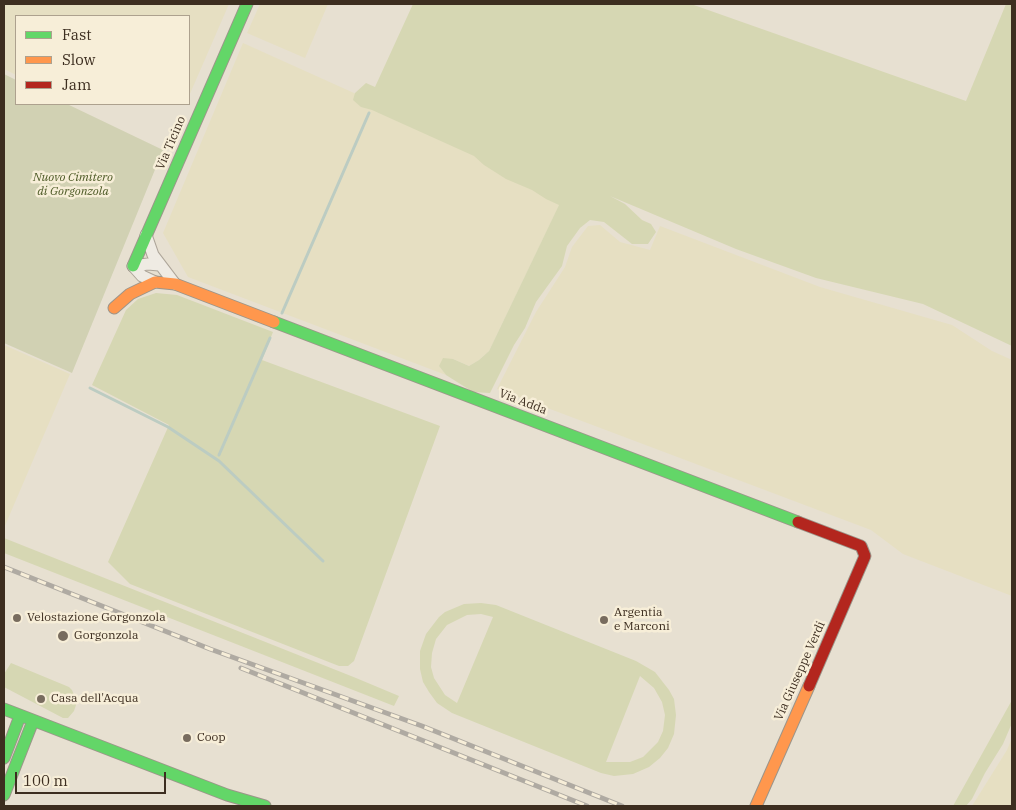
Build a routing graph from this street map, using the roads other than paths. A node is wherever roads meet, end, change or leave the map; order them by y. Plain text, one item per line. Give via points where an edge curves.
1 (247, 4) edge
2 (146, 235) junction
3 (159, 265) junction
4 (133, 266) junction
5 (155, 282) junction
6 (176, 284) junction
7 (114, 308) dead end
8 (862, 546) joint
9 (4, 709) edge
10 (20, 716) junction
11 (33, 721) junction
12 (4, 758) edge
13 (4, 795) edge
14 (265, 806) edge
15 (756, 806) edge

1 - 2 street, Via Ticino
2 - 3 street, Via Adda
2 - 4 street, Via Ticino
3 - 4 street
3 - 6 street, Via Adda
4 - 5 street, Via Adda via 142,276
5 - 6 street, Via Adda
5 - 7 street via 136,290
6 - 8 street, Via Adda
8 - 15 street, Via Giuseppe Verdi via 863,562
9 - 10 street
10 - 11 street
10 - 12 street
11 - 13 street
11 - 14 street

